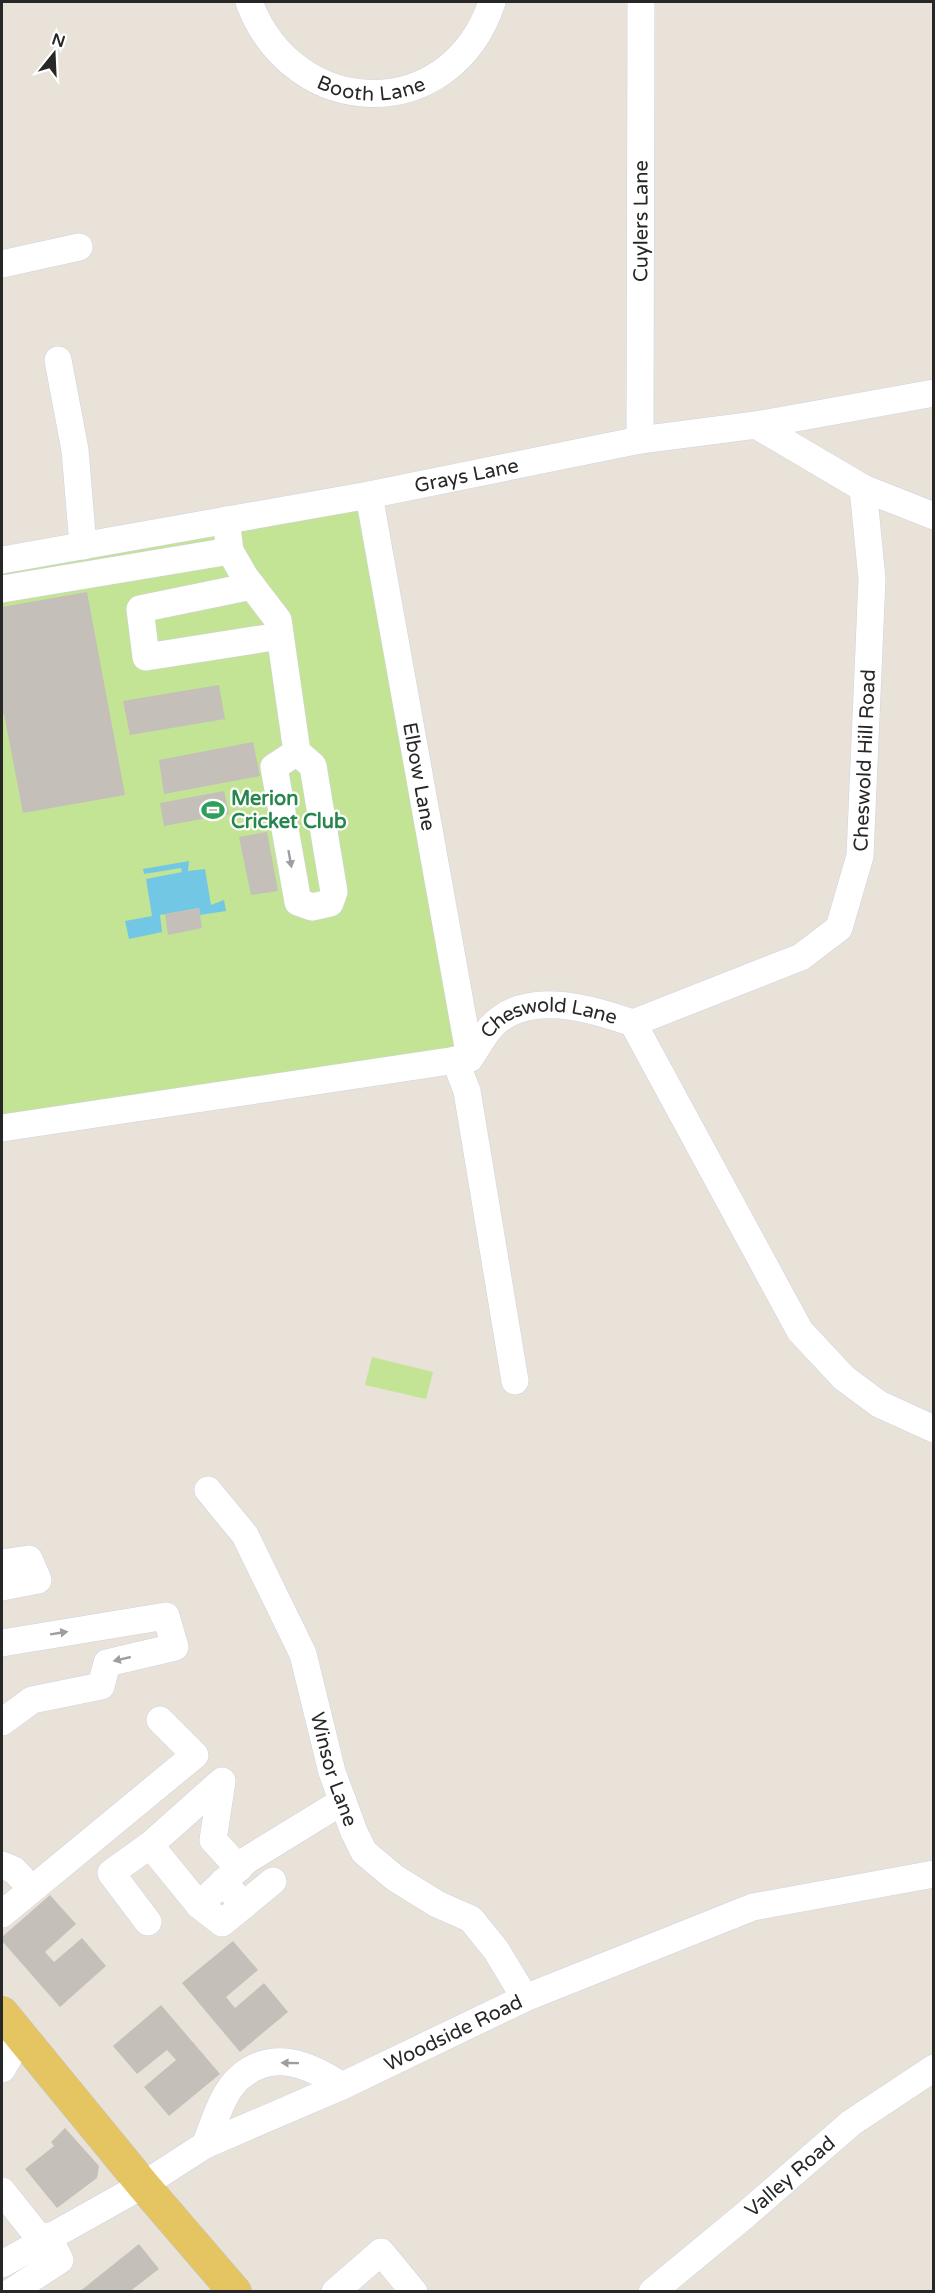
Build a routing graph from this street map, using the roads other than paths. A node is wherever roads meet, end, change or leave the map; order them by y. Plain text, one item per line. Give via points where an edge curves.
1 (249, 2) edge
2 (492, 2) edge
3 (641, 2) edge
4 (80, 247) dead end
5 (2, 264) edge
6 (58, 360) dead end
7 (933, 393) edge
8 (756, 424) junction
9 (639, 440) junction
10 (863, 488) junction
11 (369, 495) junction
12 (933, 516) edge
13 (226, 520) junction
14 (83, 546) junction
15 (231, 551) junction
16 (2, 560) edge
17 (252, 586) junction
18 (2, 589) edge
19 (280, 636) junction
20 (297, 752) junction
21 (633, 1023) junction
22 (462, 1059) junction
23 (2, 1128) edge
24 (515, 1381) dead end
25 (933, 1429) edge
26 (208, 1490) dead end
27 (2, 1563) edge
28 (2, 1587) edge
29 (2, 1643) edge
30 (160, 1720) dead end
31 (2, 1722) edge
32 (343, 1800) junction
33 (188, 1812) junction
34 (213, 1840) junction
35 (150, 1845) junction
36 (2, 1865) edge
37 (933, 1874) edge
38 (231, 1875) junction
39 (273, 1881) dead end
40 (32, 1889) junction
41 (199, 1905) junction
42 (244, 1905) junction
43 (2, 1914) edge
44 (148, 1922) dead end
45 (525, 1998) junction
46 (11, 2025) edge
47 (933, 2068) edge
48 (2, 2069) edge
49 (342, 2086) junction
50 (205, 2145) junction
51 (142, 2185) junction
52 (2, 2191) edge
53 (44, 2238) junction
54 (2, 2264) edge
55 (11, 2292) edge
56 (235, 2292) edge
57 (335, 2292) edge
58 (414, 2292) edge
59 (652, 2292) edge

1 - 2 street, Booth Lane via 266,35 289,64 340,91 373,94 394,92 440,73 467,49
3 - 9 street, Cuylers Lane
4 - 5 street
6 - 14 street via 75,450
7 - 8 street, Grays Lane
8 - 9 street, Grays Lane
8 - 10 street
9 - 11 street, Grays Lane
10 - 12 street
10 - 21 street, Cheswold Hill Road via 872,579 860,856 839,928 801,957
11 - 13 street, Grays Lane
11 - 22 street, Elbow Lane
13 - 14 street, Grays Lane
13 - 15 street
14 - 16 street, Grays Lane
15 - 17 street
15 - 18 street
17 - 19 street via 278,620
17 - 19 street via 140,609 146,657
19 - 20 street
20 -> 20 street via 274,767 298,902 312,907 330,903 334,892 313,766
21 - 22 street, Cheswold Lane via 574,1005 516,1010 492,1026
21 - 25 street, Cheswold Lane via 800,1331 844,1378 879,1404
22 - 23 street
22 - 24 street, Elbow Lane
26 - 32 street, Winsor Lane via 245,1534 303,1654 332,1772
27 - 28 street via 29,1559 38,1580
29 -> 31 street via 166,1616 175,1647 107,1663 101,1686 32,1700
30 - 40 street via 195,1755
32 - 38 street
32 - 45 street, Winsor Lane via 364,1852 395,1878 471,1919 496,1950
33 - 34 street
33 - 34 street via 222,1781
33 - 35 street
34 - 38 street
35 - 41 street
35 - 44 street via 111,1874
36 - 40 street via 14,1870
37 - 45 street, Woodside Road via 753,1907
38 - 41 street
38 - 42 street
39 - 42 street
40 - 43 street
41 - 42 street via 222,1923
45 - 49 street, Woodside Road
46 - 48 street
46 - 51 main road
47 - 59 street, Valley Road via 851,2123
49 - 50 street, Woodside Road
49 -> 50 street via 317,2069 293,2061 263,2065 239,2078
50 - 51 street, Woodside Road
51 - 53 street, Woodside Road
51 - 56 main road
52 - 53 street
53 - 54 street, Woodside Road
53 - 55 street via 60,2260
57 - 58 street via 381,2252

